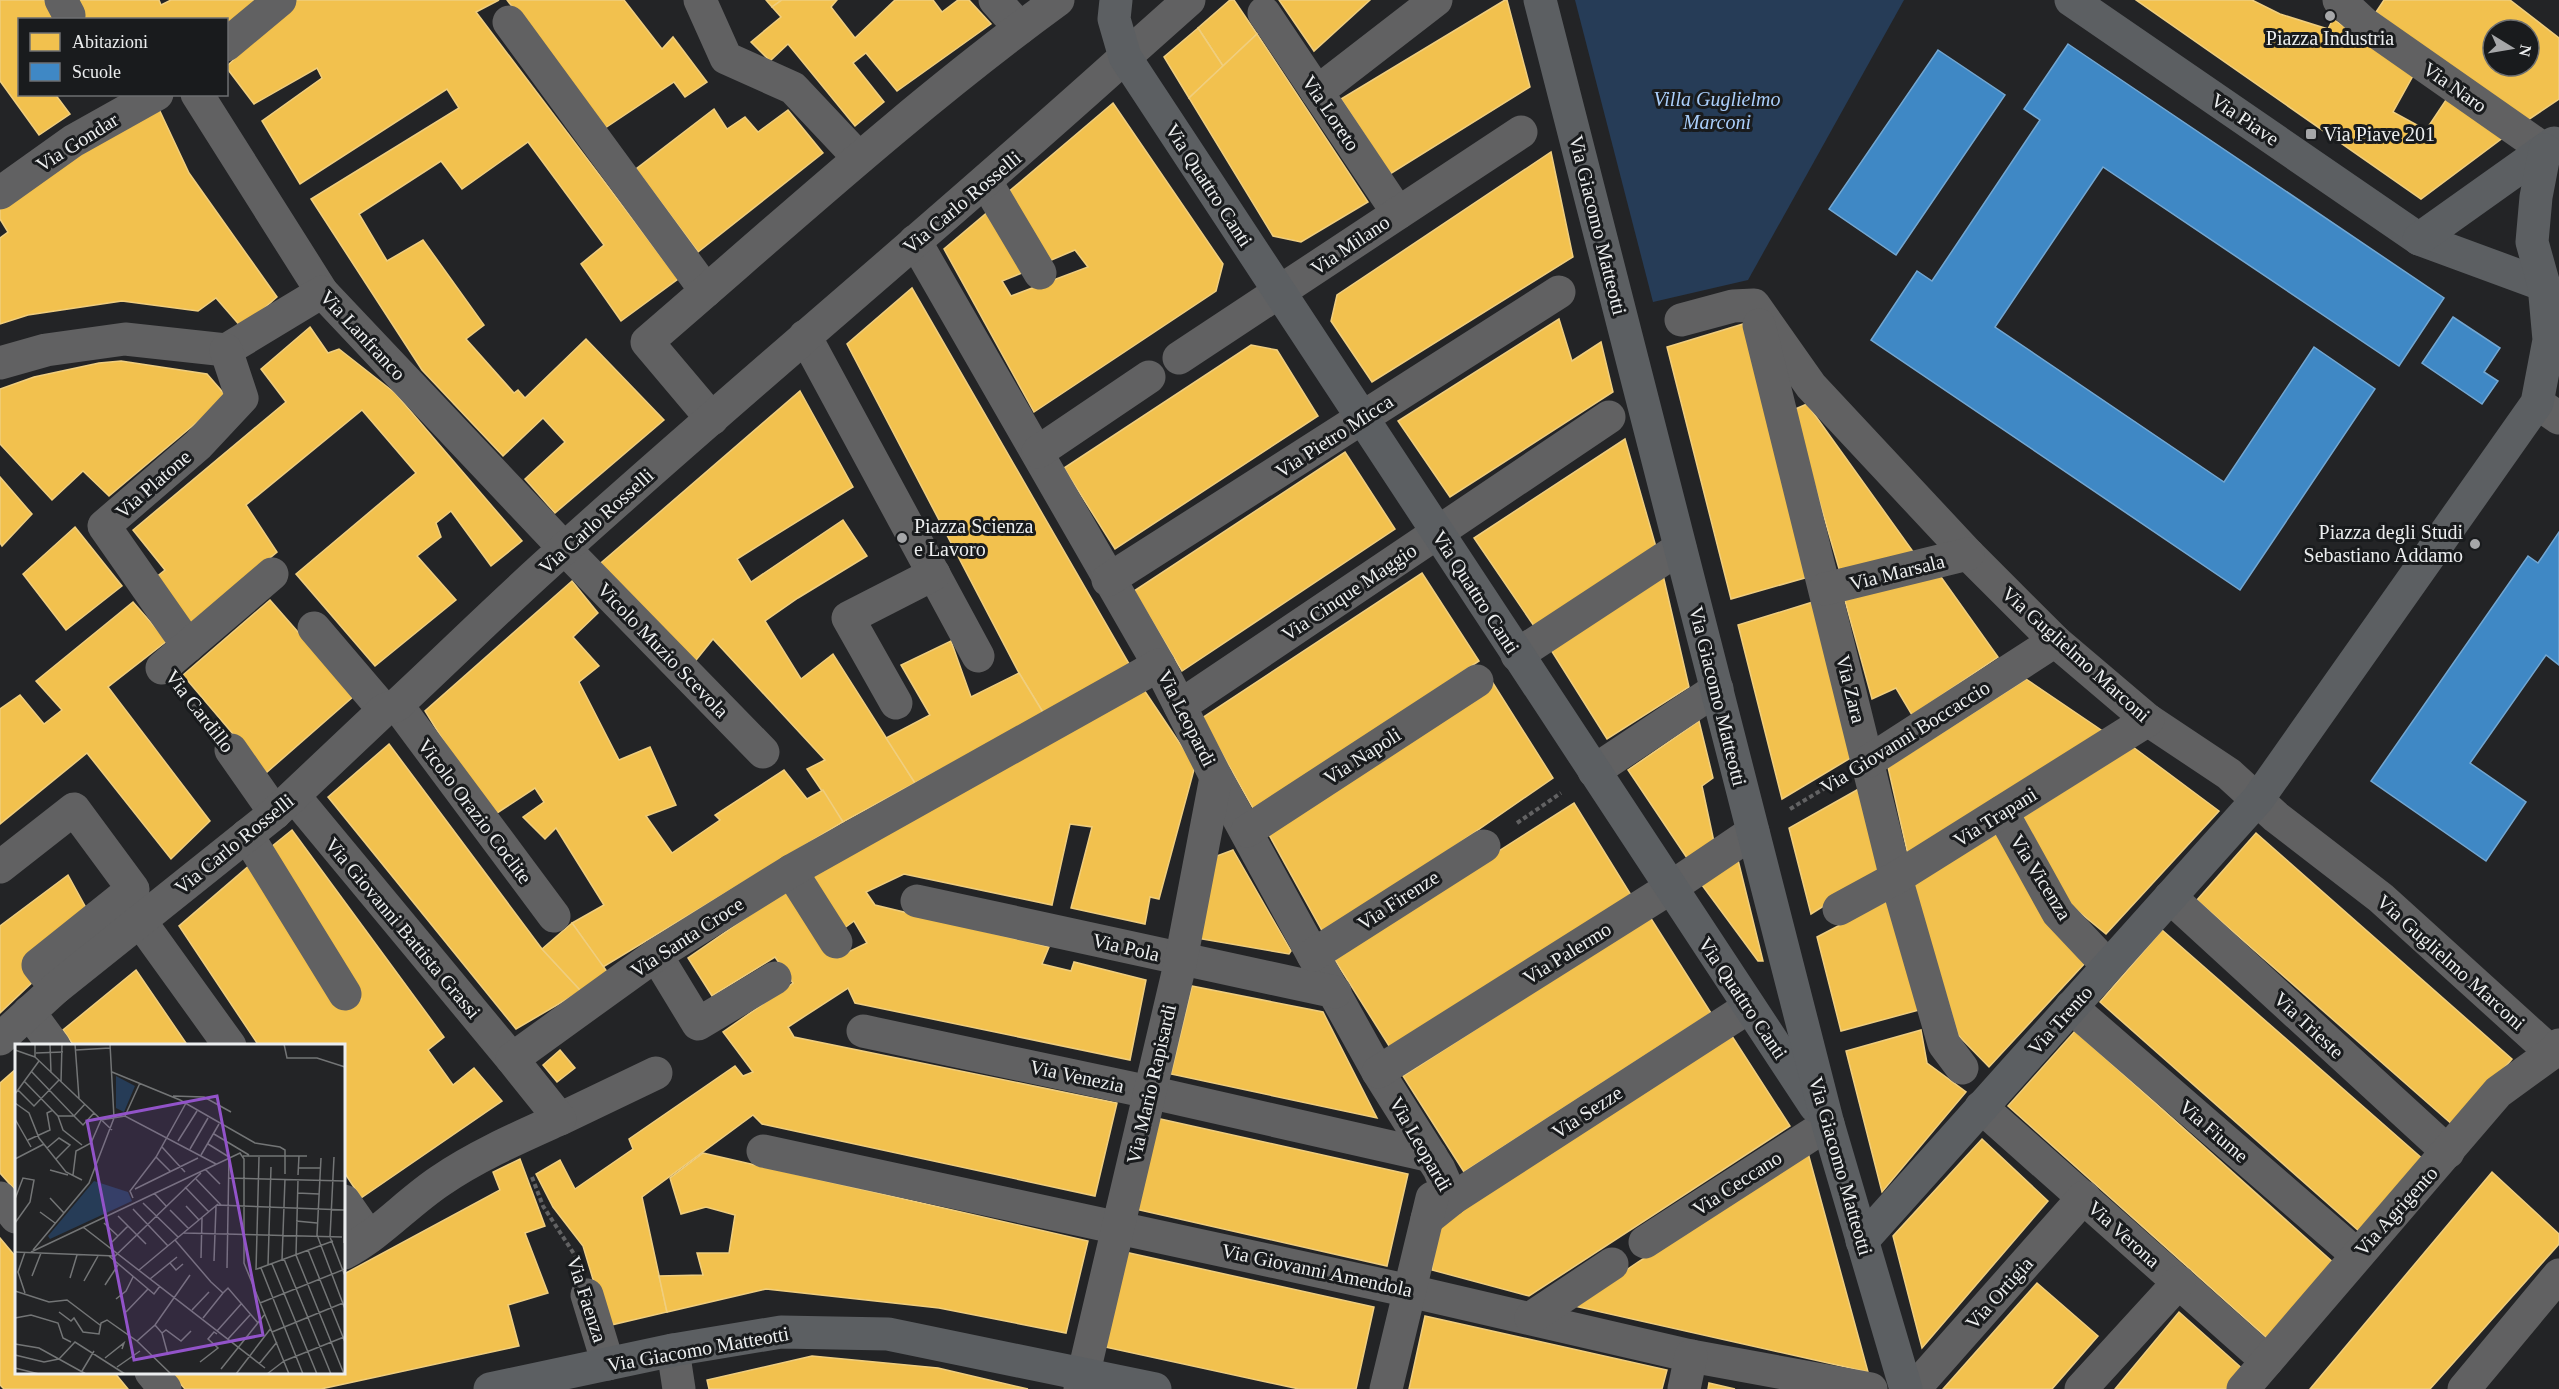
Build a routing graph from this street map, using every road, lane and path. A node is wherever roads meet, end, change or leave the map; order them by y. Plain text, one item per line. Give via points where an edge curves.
1 (61, 0) edge
2 (280, 0) edge
3 (700, 0) edge
4 (995, 0) edge
5 (1058, 0) edge
6 (1116, 0) edge
7 (1189, 0) edge
8 (1436, 0) edge
9 (1540, 0) edge
10 (2071, 0) edge
11 (2339, 0) edge
12 (1264, 13) dead end
13 (68, 18) edge
14 (509, 22) dead end
15 (1020, 28) junction
16 (228, 43) edge
17 (1125, 57) junction
18 (1317, 92) junction
19 (153, 96) edge
20 (198, 96) edge
21 (1521, 132) dead end
22 (2552, 145) edge
23 (859, 158) junction
24 (986, 182) junction
25 (0, 193) edge
26 (1398, 213) junction
27 (2419, 238) junction
28 (915, 241) junction
29 (1040, 273) dead end
30 (2551, 286) edge
31 (706, 291) junction
32 (321, 292) junction
33 (1279, 292) junction
34 (1559, 292) dead end
35 (1754, 305) junction
36 (1682, 320) dead end
37 (805, 336) junction
38 (226, 350) junction
39 (1179, 358) dead end
40 (0, 363) edge
41 (1149, 377) dead end
42 (2548, 410) edge
43 (1609, 417) dead end
44 (1361, 418) junction
45 (712, 419) junction
46 (1038, 452) junction
47 (1437, 533) junction
48 (564, 548) junction
49 (1680, 548) junction
50 (1968, 554) junction
51 (272, 574) dead end
52 (934, 574) junction
53 (1108, 580) junction
54 (1826, 589) junction
55 (314, 628) dead end
56 (2055, 641) junction
57 (188, 646) junction
58 (1517, 655) junction
59 (978, 656) dead end
60 (1159, 665) junction
61 (162, 668) joint
62 (1477, 681) dead end
63 (1717, 689) junction
64 (896, 703) dead end
65 (1180, 706) junction
66 (390, 707) junction
67 (2148, 720) junction
68 (231, 750) joint
69 (763, 752) dead end
70 (1869, 761) junction
71 (1594, 771) junction
72 (1216, 777) junction
73 (2258, 799) junction
74 (285, 805) junction
75 (2002, 812) junction
76 (1247, 831) junction
77 (1753, 831) junction
78 (247, 835) junction
79 (1484, 846) joint
80 (0, 867) edge
81 (791, 871) junction
82 (1896, 878) junction
83 (1670, 888) junction
84 (2170, 897) junction
85 (916, 901) dead end
86 (1839, 909) dead end
87 (554, 916) dead end
88 (140, 921) junction
89 (836, 942) dead end
90 (1313, 955) junction
91 (656, 956) junction
92 (1180, 960) junction
93 (2108, 966) junction
94 (775, 978) dead end
95 (56, 988) junction
96 (1335, 992) junction
97 (345, 994) dead end
98 (2072, 1007) junction
99 (1749, 1008) junction
100 (29, 1012) junction
101 (863, 1031) dead end
102 (0, 1039) edge
103 (53, 1044) edge
104 (229, 1044) edge
105 (2556, 1049) edge
106 (512, 1059) junction
107 (1962, 1068) dead end
108 (1378, 1072) junction
109 (656, 1074) dead end
110 (1149, 1092) junction
111 (1982, 1107) junction
112 (560, 1119) junction
113 (1828, 1124) junction
114 (517, 1138) junction
115 (763, 1151) dead end
116 (2448, 1152) junction
117 (1435, 1163) junction
118 (2084, 1197) junction
119 (0, 1198) edge
120 (1452, 1199) junction
121 (345, 1205) edge
122 (15, 1216) edge
123 (1427, 1219) junction
124 (1118, 1227) junction
125 (1862, 1241) junction
126 (1645, 1242) dead end
127 (356, 1245) edge
128 (2357, 1255) junction
129 (1612, 1264) dead end
130 (2559, 1275) edge
131 (2179, 1282) junction
132 (1410, 1291) junction
133 (587, 1295) joint
134 (1531, 1318) junction
135 (673, 1350) junction
136 (1691, 1356) junction
137 (2267, 1361) junction
138 (608, 1364) junction
139 (153, 1374) edge
140 (1082, 1381) edge
141 (165, 1389) edge
142 (490, 1389) edge
143 (679, 1389) edge
144 (1155, 1389) edge
145 (1386, 1389) edge
146 (1684, 1389) edge
147 (1871, 1389) edge
148 (1906, 1389) edge
149 (1914, 1389) edge
150 (2081, 1389) edge
151 (2243, 1389) edge
152 (2464, 1389) edge

1 - 13 street
2 - 16 street
3 - 23 street via 726,58 793,88
4 - 15 street
5 - 15 street
6 - 17 main road, Via Quattro Canti via 1114,19
7 - 17 street, Via Carlo Rosselli
8 - 18 street
9 - 49 main road, Via Giacomo Matteotti
10 - 27 main road, Via Piave
11 - 22 street, Via Naro via 2365,24
12 - 18 street, Via Loreto
14 - 31 street
15 - 23 street
17 - 24 street, Via Carlo Rosselli
17 - 33 main road, Via Quattro Canti
18 - 26 street, Via Loreto
19 - 25 street, Via Gondar via 73,141
20 - 32 street, Via Lanfranco
21 - 26 street, Via Milano
22 - 27 main road
22 - 30 main road via 2536,197 2532,242
23 - 31 street
24 - 28 street, Via Carlo Rosselli
24 - 29 street
26 - 33 street, Via Milano
27 - 30 main road, Via Piave
28 - 37 street, Via Carlo Rosselli
28 - 46 street, Via Leopardi
30 - 42 main road
31 - 45 street via 647,342
32 - 38 street
32 - 48 street, Via Lanfranco
33 - 39 street, Via Milano
33 - 44 main road, Via Quattro Canti
34 - 44 street, Via Pietro Micca
35 - 36 street via 1733,306
35 - 50 street, Via Guglielmo Marconi via 1811,386
35 - 54 street, Via Zara
37 - 45 street, Via Carlo Rosselli
37 - 52 street
38 - 40 street via 125,339 46,350
38 - 57 street, Via Platone via 242,398 198,445 104,526
41 - 46 street
42 - 73 main road, Via Trento
43 - 47 street, Via Cinque Maggio
44 - 47 main road, Via Quattro Canti
44 - 53 street, Via Pietro Micca
45 - 48 street, Via Carlo Rosselli
46 - 53 street, Via Leopardi
47 - 58 main road, Via Quattro Canti
47 - 65 street, Via Cinque Maggio
48 - 66 street, Via Carlo Rosselli
48 - 69 street, Vicolo Muzio Scevola
49 - 58 street
49 - 63 main road, Via Giacomo Matteotti
50 - 54 street, Via Marsala
50 - 56 street, Via Guglielmo Marconi
51 - 57 street, Via Cardillo
52 - 59 street
52 - 64 street via 848,618
53 - 60 street, Via Leopardi
54 - 70 street, Via Zara
55 - 66 street
56 - 67 street, Via Guglielmo Marconi
56 - 70 street, Via Giovanni Boccaccio
57 - 61 street, Via Cardillo
58 - 71 main road, Via Quattro Canti
60 - 65 street, Via Leopardi
60 - 81 street, Via Santa Croce
61 - 68 path, Via Cardillo
62 - 76 street, Via Napoli
63 - 71 street
63 - 77 main road, Via Giacomo Matteotti
65 - 72 street, Via Leopardi
66 - 74 street, Via Carlo Rosselli
66 - 87 street, Vicolo Orazio Coclite
67 - 73 street, Via Guglielmo Marconi via 2229,774
67 - 75 street, Via Trapani
68 - 74 street, Via Cardillo
70 - 77 path, Via Giovanni Boccaccio
70 - 82 street, Via Zara
71 - 79 path
71 - 83 main road, Via Quattro Canti
72 - 76 street, Via Leopardi
72 - 92 street, Via Mario Rapisardi
73 - 84 main road, Via Trento
73 - 105 street, Via Guglielmo Marconi via 2381,898
74 - 78 street, Via Carlo Rosselli
74 - 106 street, Via Giovanni Battista Grassi
75 - 82 street, Via Trapani
75 - 93 street, Via Vicenza via 2058,913
76 - 90 street, Via Leopardi
77 - 83 street, Via Palermo
77 - 113 main road, Via Giacomo Matteotti
78 - 88 street, Via Carlo Rosselli
78 - 97 street
79 - 90 street, Via Firenze
80 - 95 street via 74,808 133,889 38,965
81 - 89 street
81 - 91 street, Via Santa Croce
82 - 86 street, Via Trapani
82 - 107 street, Via Zara via 1944,1044
83 - 99 main road, Via Quattro Canti
83 - 108 street, Via Palermo
84 - 93 main road, Via Trento
84 - 116 street, Via Trieste
85 - 92 street, Via Pola
88 - 95 street, Via Carlo Rosselli
88 - 104 street
90 - 96 street, Via Leopardi
91 - 94 street via 698,1024
91 - 106 street, Via Santa Croce
92 - 96 street, Via Pola
92 - 110 street, Via Mario Rapisardi
93 - 98 main road, Via Trento
95 - 100 street, Via Carlo Rosselli
96 - 108 street, Via Leopardi
98 - 111 main road, Via Trento
98 - 128 street, Via Fiume
99 - 113 main road, Via Quattro Canti
99 - 120 street, Via Sezze
100 - 102 street, Via Carlo Rosselli
100 - 103 street
101 - 110 street, Via Venezia
105 - 116 street, Via Agrigento via 2498,1092
106 - 112 street
108 - 117 street, Via Leopardi
109 - 112 street
110 - 117 street, Via Venezia
110 - 124 street, Via Mario Rapisardi
111 - 118 street, Via Verona
111 - 125 main road, Via Trento
112 - 114 street
113 - 125 main road, Via Giacomo Matteotti
113 - 126 street, Via Ceccano
114 - 127 street via 441,1180
114 - 133 path, Via Faenza via 543,1206 578,1260
115 - 124 street, Via Giovanni Amendola
116 - 128 street, Via Agrigento
117 - 120 street, Via Leopardi
117 - 123 street
118 - 131 street, Via Verona
118 - 149 street, Via Ortigia
119 - 122 street
120 - 123 street, Via Sezze
121 - 127 street
123 - 132 street
124 - 132 street, Via Giovanni Amendola
124 - 140 street, Via Mario Rapisardi
125 - 148 main road, Via Giacomo Matteotti
128 - 137 street, Via Agrigento
129 - 134 street
130 - 152 street
131 - 137 street, Via Verona
131 - 150 street
132 - 134 street, Via Giovanni Amendola
132 - 145 street
133 - 138 street, Via Faenza
134 - 136 street, Via Giovanni Amendola
135 - 138 main road, Via Giacomo Matteotti
135 - 140 main road, Via Giacomo Matteotti via 781,1332 888,1334
135 - 143 street
136 - 146 street
136 - 147 street, Via Giovanni Amendola
137 - 151 street, Via Agrigento
138 - 142 main road, Via Giacomo Matteotti
139 - 141 street
140 - 144 main road, Via Giacomo Matteotti

